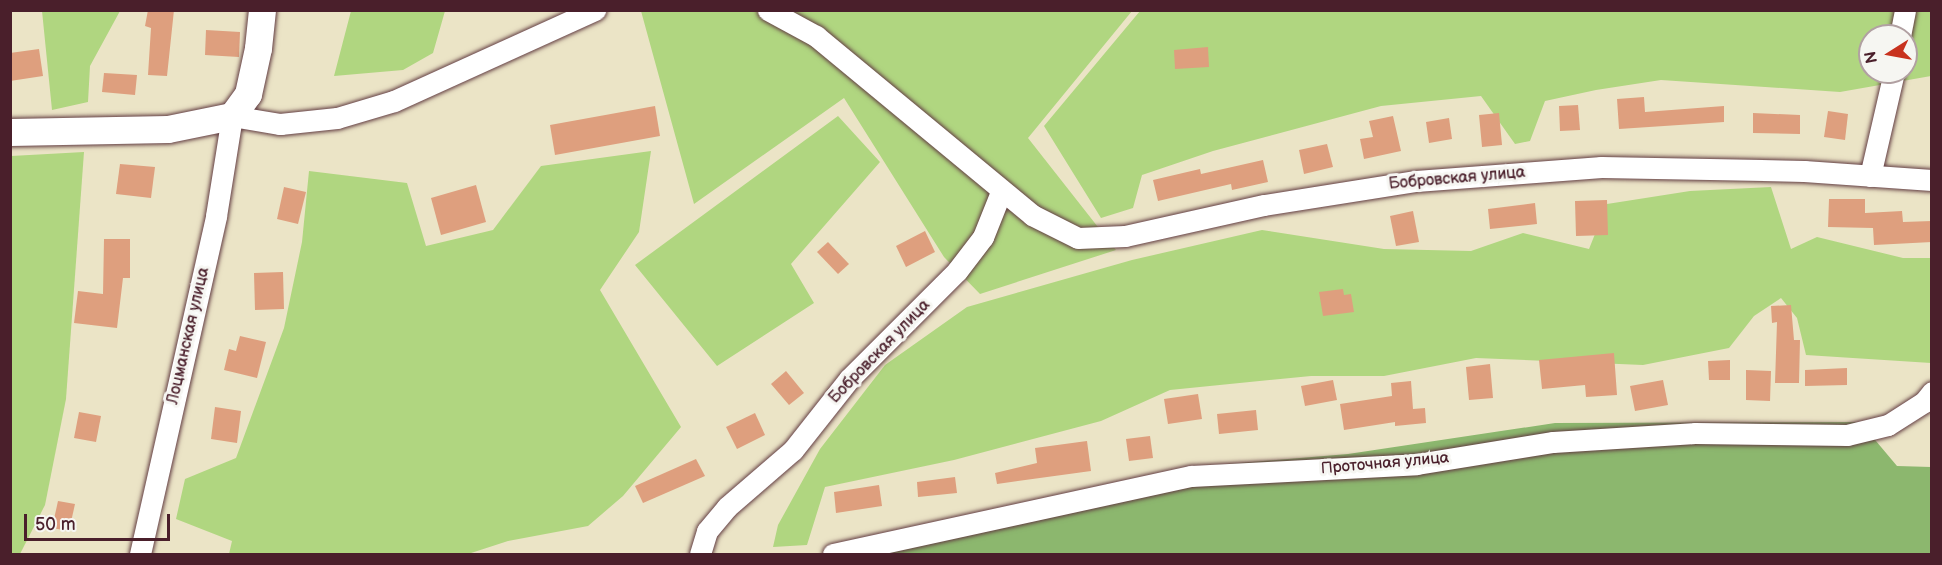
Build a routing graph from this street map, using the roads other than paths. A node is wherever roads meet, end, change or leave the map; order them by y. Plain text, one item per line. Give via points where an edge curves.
1 (262, 10) edge
2 (595, 10) edge
3 (768, 10) edge
4 (1891, 84) edge
5 (232, 116) junction
6 (10, 132) edge
7 (1870, 176) junction
8 (1932, 180) edge
9 (1001, 192) junction
10 (1932, 392) edge
11 (140, 555) edge
12 (700, 555) edge
13 (833, 555) edge

1 - 5 street, Лоцманская улица via 248,93
2 - 5 street via 394,101 337,118 280,124
3 - 9 street, Бобровская улица via 816,36
4 - 7 street
5 - 6 street via 168,129
5 - 11 street, Лоцманская улица via 216,216
7 - 8 street, Бобровская улица
7 - 9 street, Бобровская улица via 1601,167 1416,181 1264,205 1125,236 1078,238 1032,215
9 - 12 street, Бобровская улица via 983,237 957,271 849,379 793,450 727,507 707,531
10 - 13 street, Проточная улица via 1924,402 1888,425 1847,435 1671,434 1553,442 1417,465 1191,476

